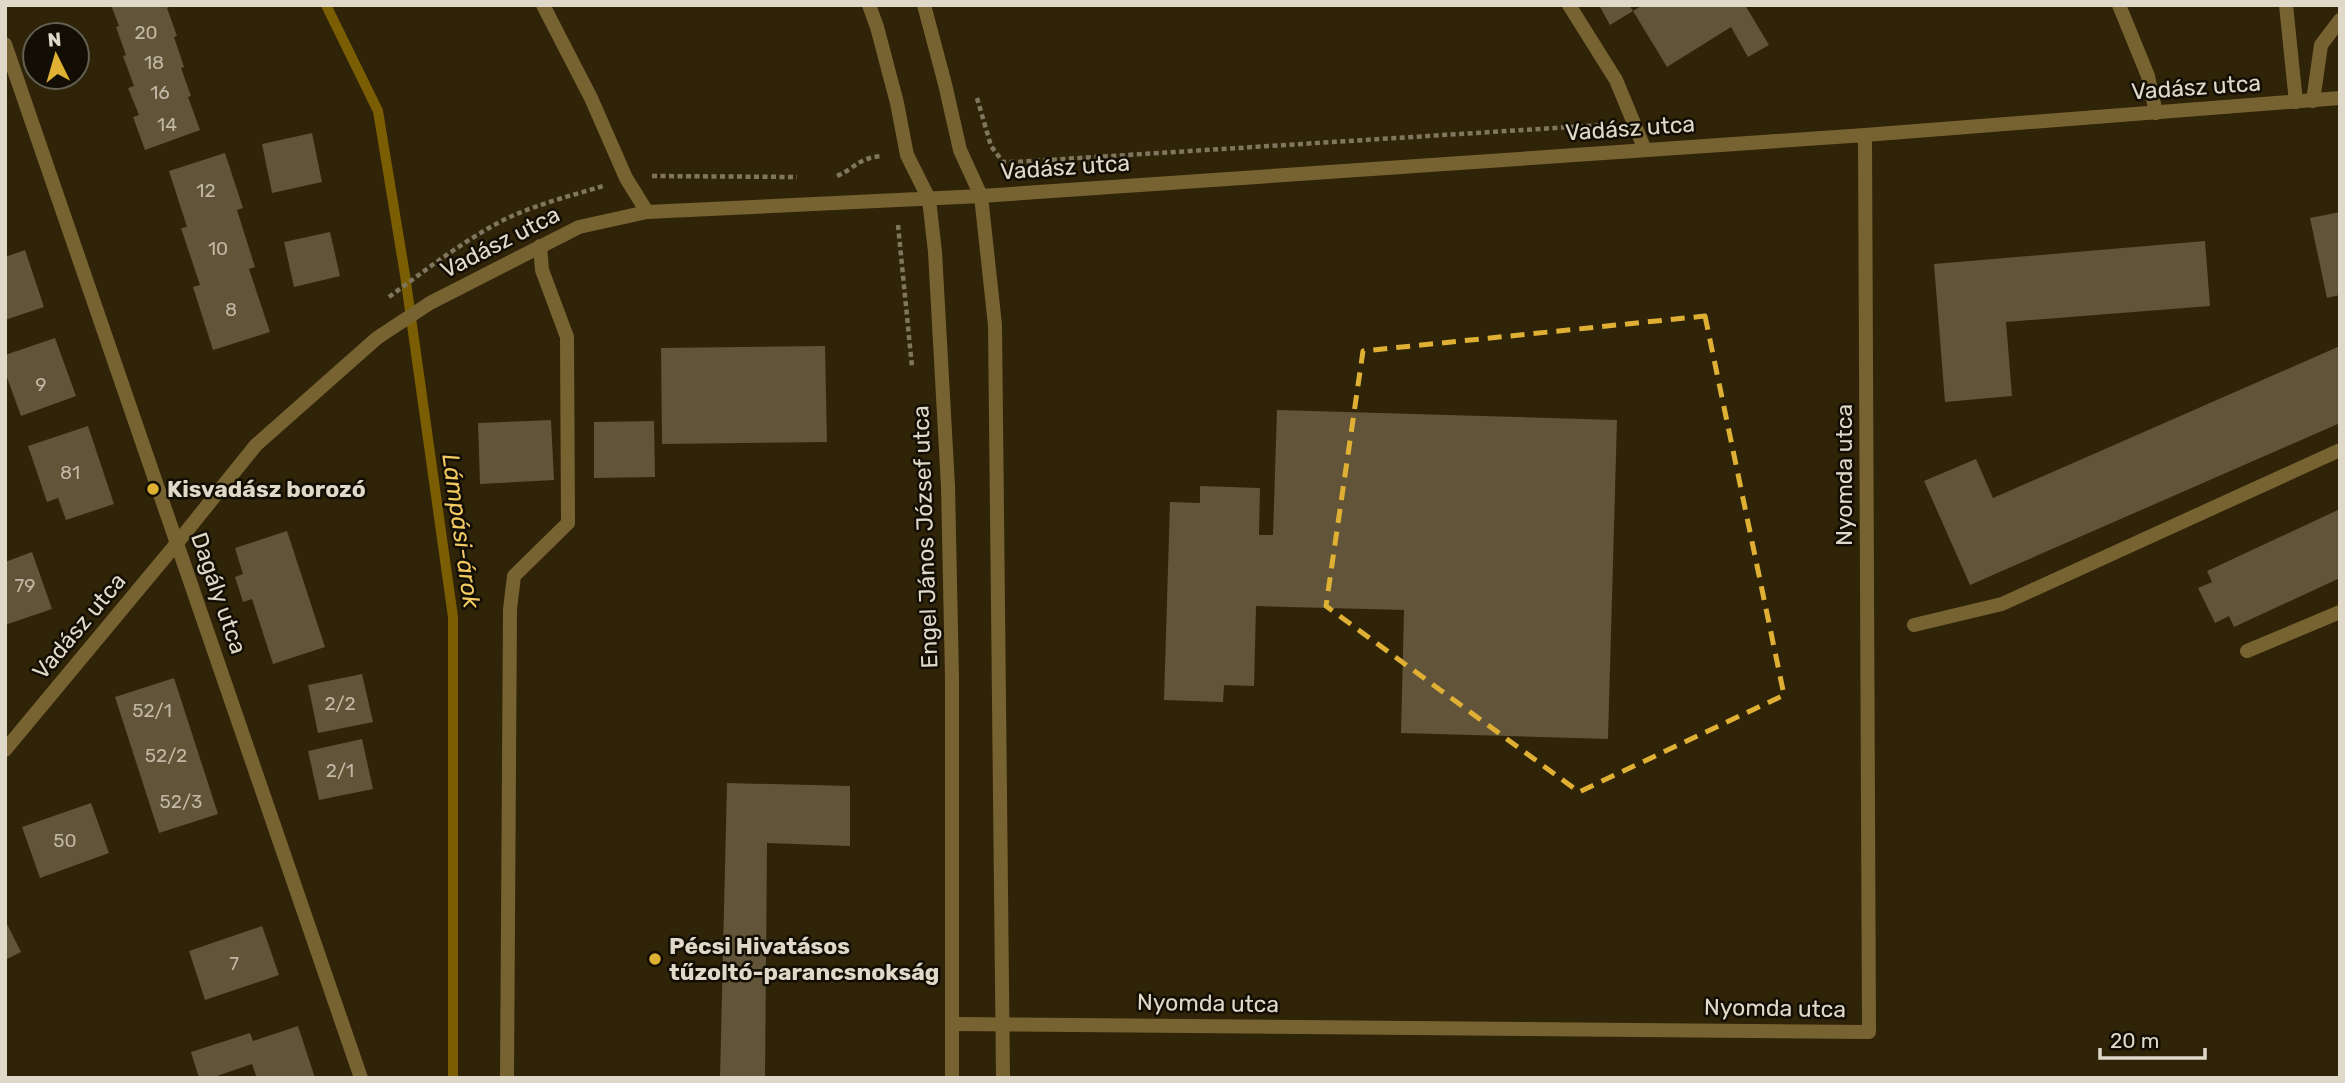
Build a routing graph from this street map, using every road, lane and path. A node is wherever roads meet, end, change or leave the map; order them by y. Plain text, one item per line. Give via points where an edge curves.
1 (543, 5) edge
2 (869, 5) edge
3 (923, 5) edge
4 (1569, 5) edge
5 (2119, 5) edge
6 (2286, 5) edge
7 (2340, 20) edge
8 (5, 44) edge
9 (2340, 98) edge
10 (2313, 101) junction
11 (2296, 102) junction
12 (2156, 113) junction
13 (1865, 135) junction
14 (1645, 150) junction
15 (981, 196) junction
16 (929, 199) junction
17 (647, 212) junction
18 (898, 222) dead end
19 (540, 246) junction
20 (912, 367) dead end
21 (2340, 450) edge
22 (177, 543) junction
23 (2340, 612) edge
24 (1914, 625) dead end
25 (2247, 651) dead end
26 (5, 750) edge
27 (1003, 1023) junction
28 (952, 1024) junction
29 (361, 1078) edge
30 (507, 1078) edge
31 (952, 1078) edge
32 (1003, 1078) edge

1 - 17 street via 626,178
2 - 16 street, Engel János József utca via 907,155
3 - 15 street via 960,150
4 - 14 street via 1616,80
5 - 12 street via 2148,76
6 - 11 street
7 - 10 street via 2321,45
8 - 22 street, Dagály utca
9 - 10 street, Vadász utca
10 - 11 street, Vadász utca
11 - 12 street, Vadász utca
12 - 13 street, Vadász utca
13 - 14 street, Vadász utca
13 - 27 street, Nyomda utca via 1869,1032
14 - 15 street, Vadász utca
15 - 16 street, Vadász utca
15 - 27 street via 995,325
16 - 17 street, Vadász utca
16 - 28 street, Engel János József utca via 948,486
17 - 19 street, Vadász utca via 579,227
18 - 20 path
19 - 22 street, Vadász utca via 430,303 377,338 256,445
19 - 30 street via 542,270 567,337 568,523 514,576 510,610
21 - 24 street via 2002,604
22 - 26 street, Vadász utca
22 - 29 street, Dagály utca
23 - 25 street
27 - 28 street, Nyomda utca
27 - 32 street
28 - 31 street, Engel János József utca

